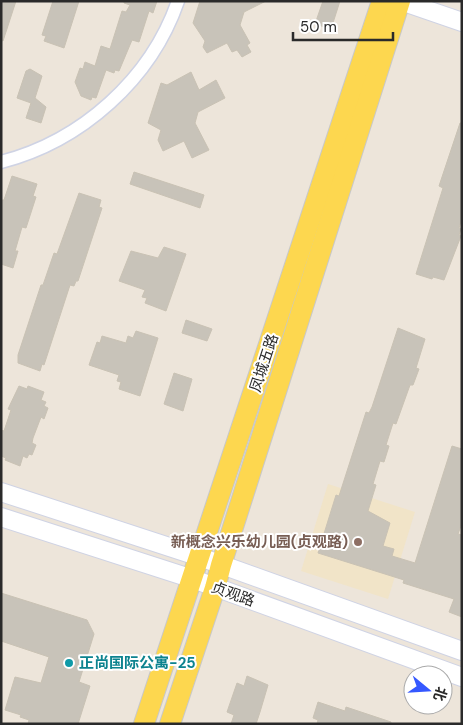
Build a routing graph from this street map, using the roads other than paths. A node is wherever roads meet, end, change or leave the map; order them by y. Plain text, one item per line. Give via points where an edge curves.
1 (178, 1) edge
2 (382, 1) edge
3 (400, 1) edge
4 (462, 22) edge
5 (1, 162) edge
6 (1, 492) edge
7 (1, 517) edge
8 (200, 557) junction
9 (220, 565) junction
10 (192, 579) junction
11 (215, 588) junction
12 (462, 651) edge
13 (462, 678) edge
14 (144, 724) edge
15 (170, 724) edge

1 - 5 street via 145,64 113,102 81,127
2 - 8 main road, 凤城五路
3 - 4 main road
3 - 9 main road, 凤城五路
6 - 8 main road, 贞观路
7 - 10 main road, 贞观路
8 - 9 main road, 贞观路
8 - 10 main road, 凤城五路
9 - 11 main road, 凤城五路
9 - 12 main road, 贞观路
10 - 11 main road, 贞观路
10 - 14 main road, 凤城五路
11 - 13 main road, 贞观路
11 - 15 main road, 凤城五路

